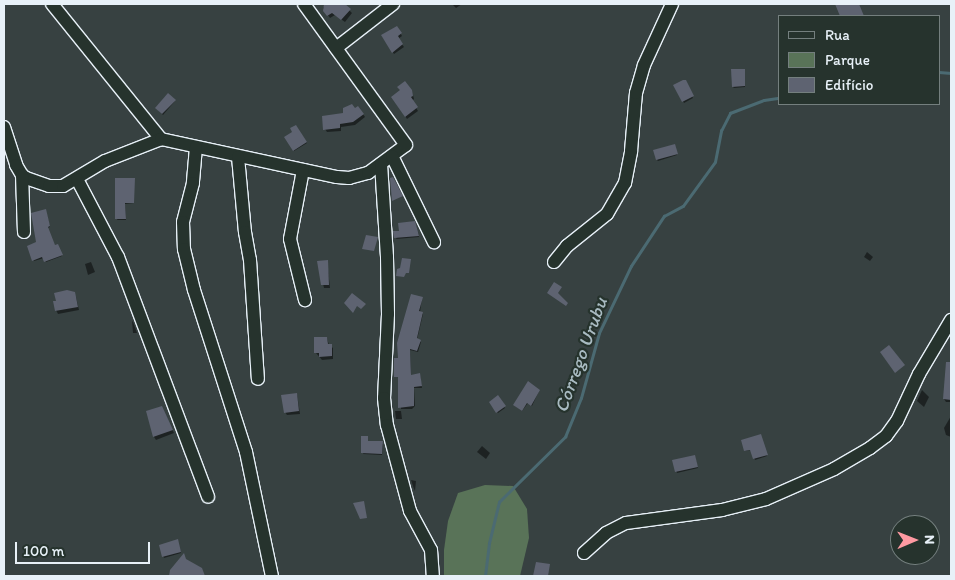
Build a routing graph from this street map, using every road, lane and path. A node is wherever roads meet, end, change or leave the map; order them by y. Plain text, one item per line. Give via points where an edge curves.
1 (52, 4) edge
2 (304, 4) edge
3 (393, 4) edge
4 (672, 4) edge
5 (336, 48) junction
6 (4, 127) edge
7 (161, 139) junction
8 (196, 147) junction
9 (238, 156) junction
10 (392, 156) junction
11 (382, 164) junction
12 (303, 170) junction
13 (22, 174) junction
14 (77, 179) junction
15 (24, 232) dead end
16 (434, 242) dead end
17 (554, 262) dead end
18 (305, 300) dead end
19 (951, 320) edge
20 (258, 379) dead end
21 (208, 497) dead end
22 (584, 554) dead end
23 (272, 576) edge
24 (433, 576) edge

1 - 7 street
2 - 5 street
3 - 5 street
4 - 17 street via 642,71 636,93 625,182 607,214 567,246
5 - 10 street via 406,145
6 - 13 street
7 - 8 street
7 - 14 street via 105,161
8 - 9 street
8 - 23 street via 193,183 183,222 184,249 246,452
9 - 12 street
9 - 20 street via 250,260
10 - 11 street
10 - 16 street
11 - 12 street via 368,173 349,178
11 - 24 street via 387,257 384,398 387,425 402,490 431,550
12 - 18 street via 290,239
13 - 14 street via 39,183 56,186
13 - 15 street
14 - 21 street via 118,256
19 - 22 street via 919,374 898,421 870,448 834,469 766,499 722,510 626,524 606,533

